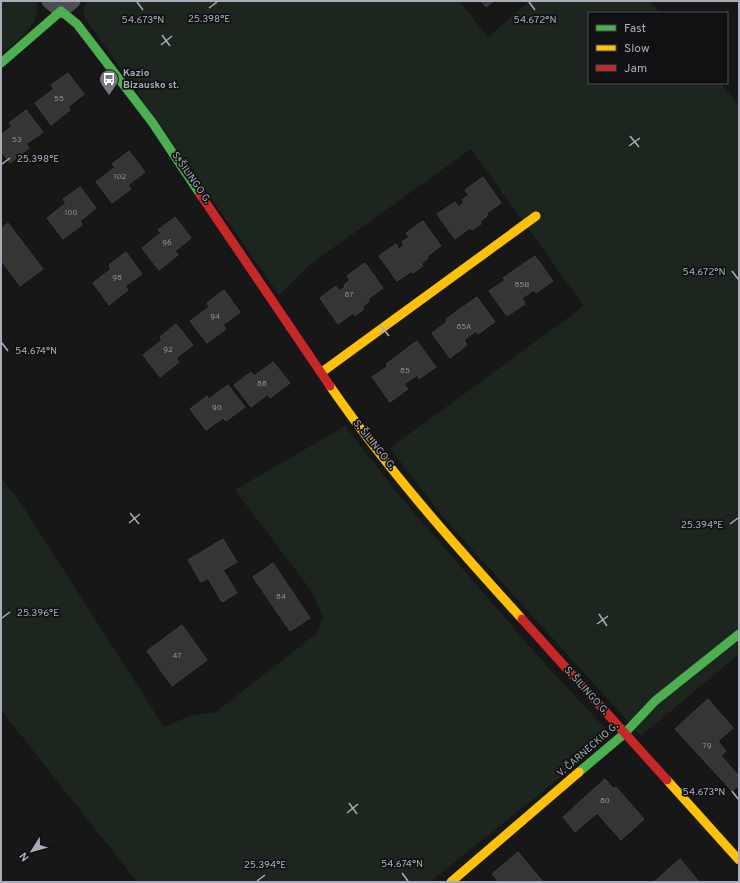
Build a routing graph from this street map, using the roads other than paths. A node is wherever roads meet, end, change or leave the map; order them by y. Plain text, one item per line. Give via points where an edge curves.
1 (49, 1) edge
2 (73, 1) edge
3 (61, 11) junction
4 (1, 63) edge
5 (536, 216) dead end
6 (322, 372) junction
7 (739, 634) edge
8 (624, 734) junction
9 (739, 860) edge
10 (451, 882) edge

1 - 3 street, S. ŠILINGO G.
2 - 3 street
3 - 4 street
3 - 6 street, S. ŠILINGO G. via 77,24 152,122
5 - 6 street
6 - 8 street, S. ŠILINGO G. via 358,427 443,532
7 - 8 street, V. ČARNECKIO G. via 656,701
8 - 9 street, S. ŠILINGO G.
8 - 10 street, V. ČARNECKIO G.

